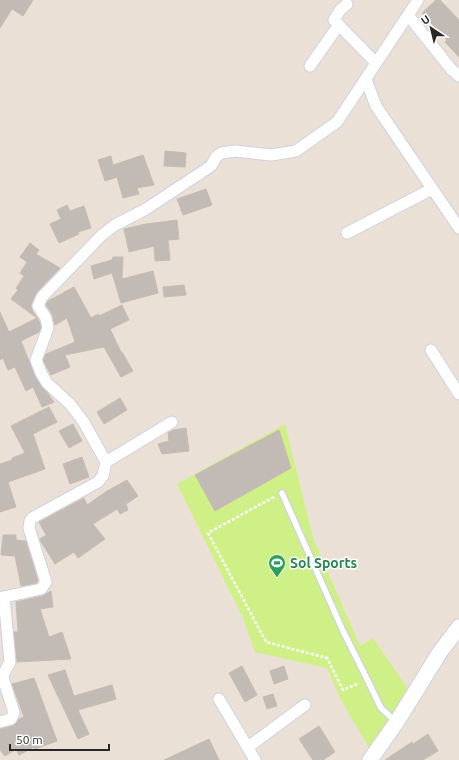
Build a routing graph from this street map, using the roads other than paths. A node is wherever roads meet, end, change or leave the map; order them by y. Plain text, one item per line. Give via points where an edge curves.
1 (418, 0) edge
2 (347, 4) dead end
3 (408, 15) junction
4 (338, 26) junction
5 (376, 63) junction
6 (310, 66) dead end
7 (459, 76) edge
8 (366, 80) junction
9 (432, 189) junction
10 (459, 228) edge
11 (348, 233) dead end
12 (431, 350) dead end
13 (459, 394) edge
14 (172, 422) dead end
15 (106, 462) junction
16 (282, 493) road end
17 (2, 598) edge
18 (459, 627) edge
19 (219, 698) dead end
20 (305, 705) dead end
21 (0, 722) edge
22 (396, 723) junction
23 (248, 747) junction
24 (255, 760) edge
25 (370, 760) edge

1 - 3 street
2 - 4 street via 334,20
3 - 5 street
3 - 7 street
4 - 5 street
4 - 6 street
5 - 8 street
8 - 9 street via 376,106
8 - 15 street via 337,122 296,151 271,155 235,151 221,153 211,166 146,209 115,225 49,288 38,306 46,318 48,328 36,360 47,383 70,404 83,421
9 - 10 street
9 - 11 street
12 - 13 street
14 - 15 street
15 - 17 street via 103,476 98,482 30,521 29,528 46,582 41,589
16 - 22 lane via 343,631 381,708
17 - 21 street via 10,662 3,678 14,713 11,719
18 - 22 street via 440,652
19 - 23 street
20 - 23 street
22 - 25 street
23 - 24 street

